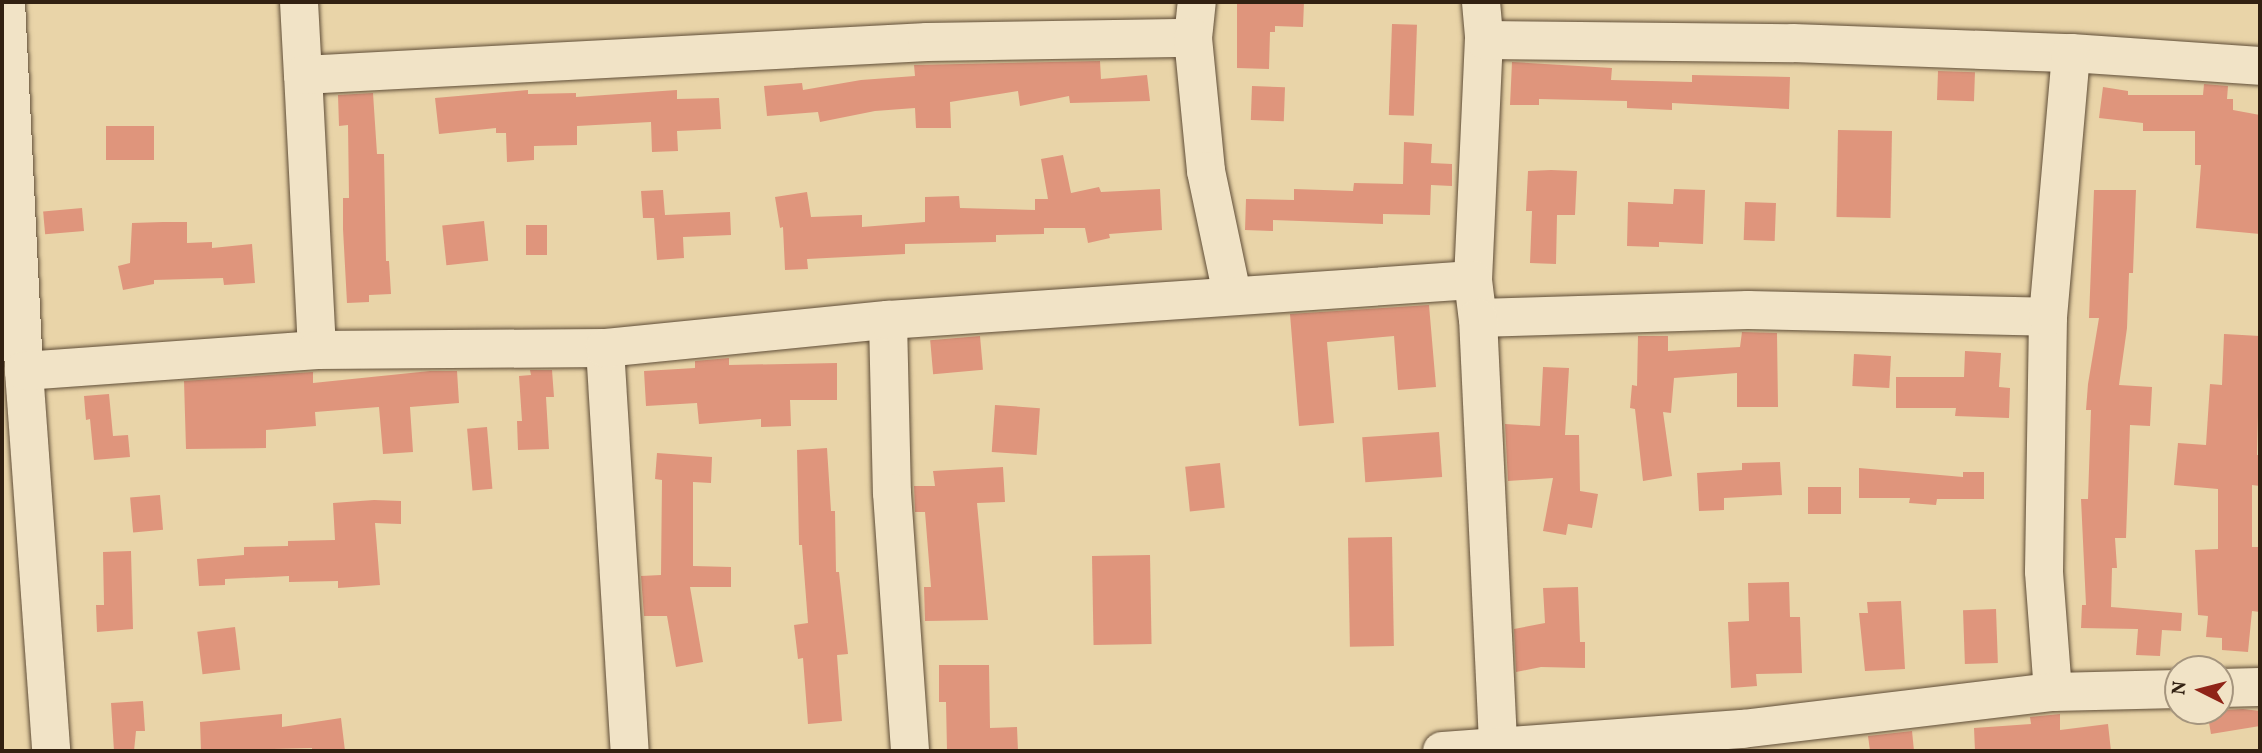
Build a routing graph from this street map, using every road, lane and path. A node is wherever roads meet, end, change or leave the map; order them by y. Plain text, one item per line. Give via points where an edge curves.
1 (6, 2) edge
2 (299, 2) edge
3 (1481, 2) edge
4 (1195, 20) edge
5 (1484, 40) junction
6 (2071, 53) junction
7 (2260, 66) edge
8 (303, 75) junction
9 (1473, 281) junction
10 (1232, 294) junction
11 (2048, 317) junction
12 (1478, 318) junction
13 (888, 320) junction
14 (606, 348) junction
15 (317, 350) junction
16 (24, 371) junction
17 (2260, 687) edge
18 (2234, 688) edge
19 (2164, 689) edge
20 (2053, 692) junction
21 (1743, 740) edge
22 (1498, 746) junction
23 (51, 751) edge
24 (630, 751) edge
25 (910, 751) edge
26 (1442, 751) edge

1 - 16 street
2 - 8 street
3 - 5 street
4 - 8 street via 913,43
4 - 10 street via 1206,172
5 - 6 street via 1793,43
5 - 9 street
6 - 7 street
6 - 11 street
8 - 15 street
9 - 10 street
9 - 12 street
10 - 13 street
11 - 12 street via 1748,310
11 - 20 street via 2044,571
12 - 22 street
13 - 14 street
13 - 25 street via 892,493
14 - 15 street
14 - 24 street
15 - 16 street
16 - 23 street
17 - 18 street
19 - 20 street
20 - 21 street
21 - 22 street
22 - 26 street

